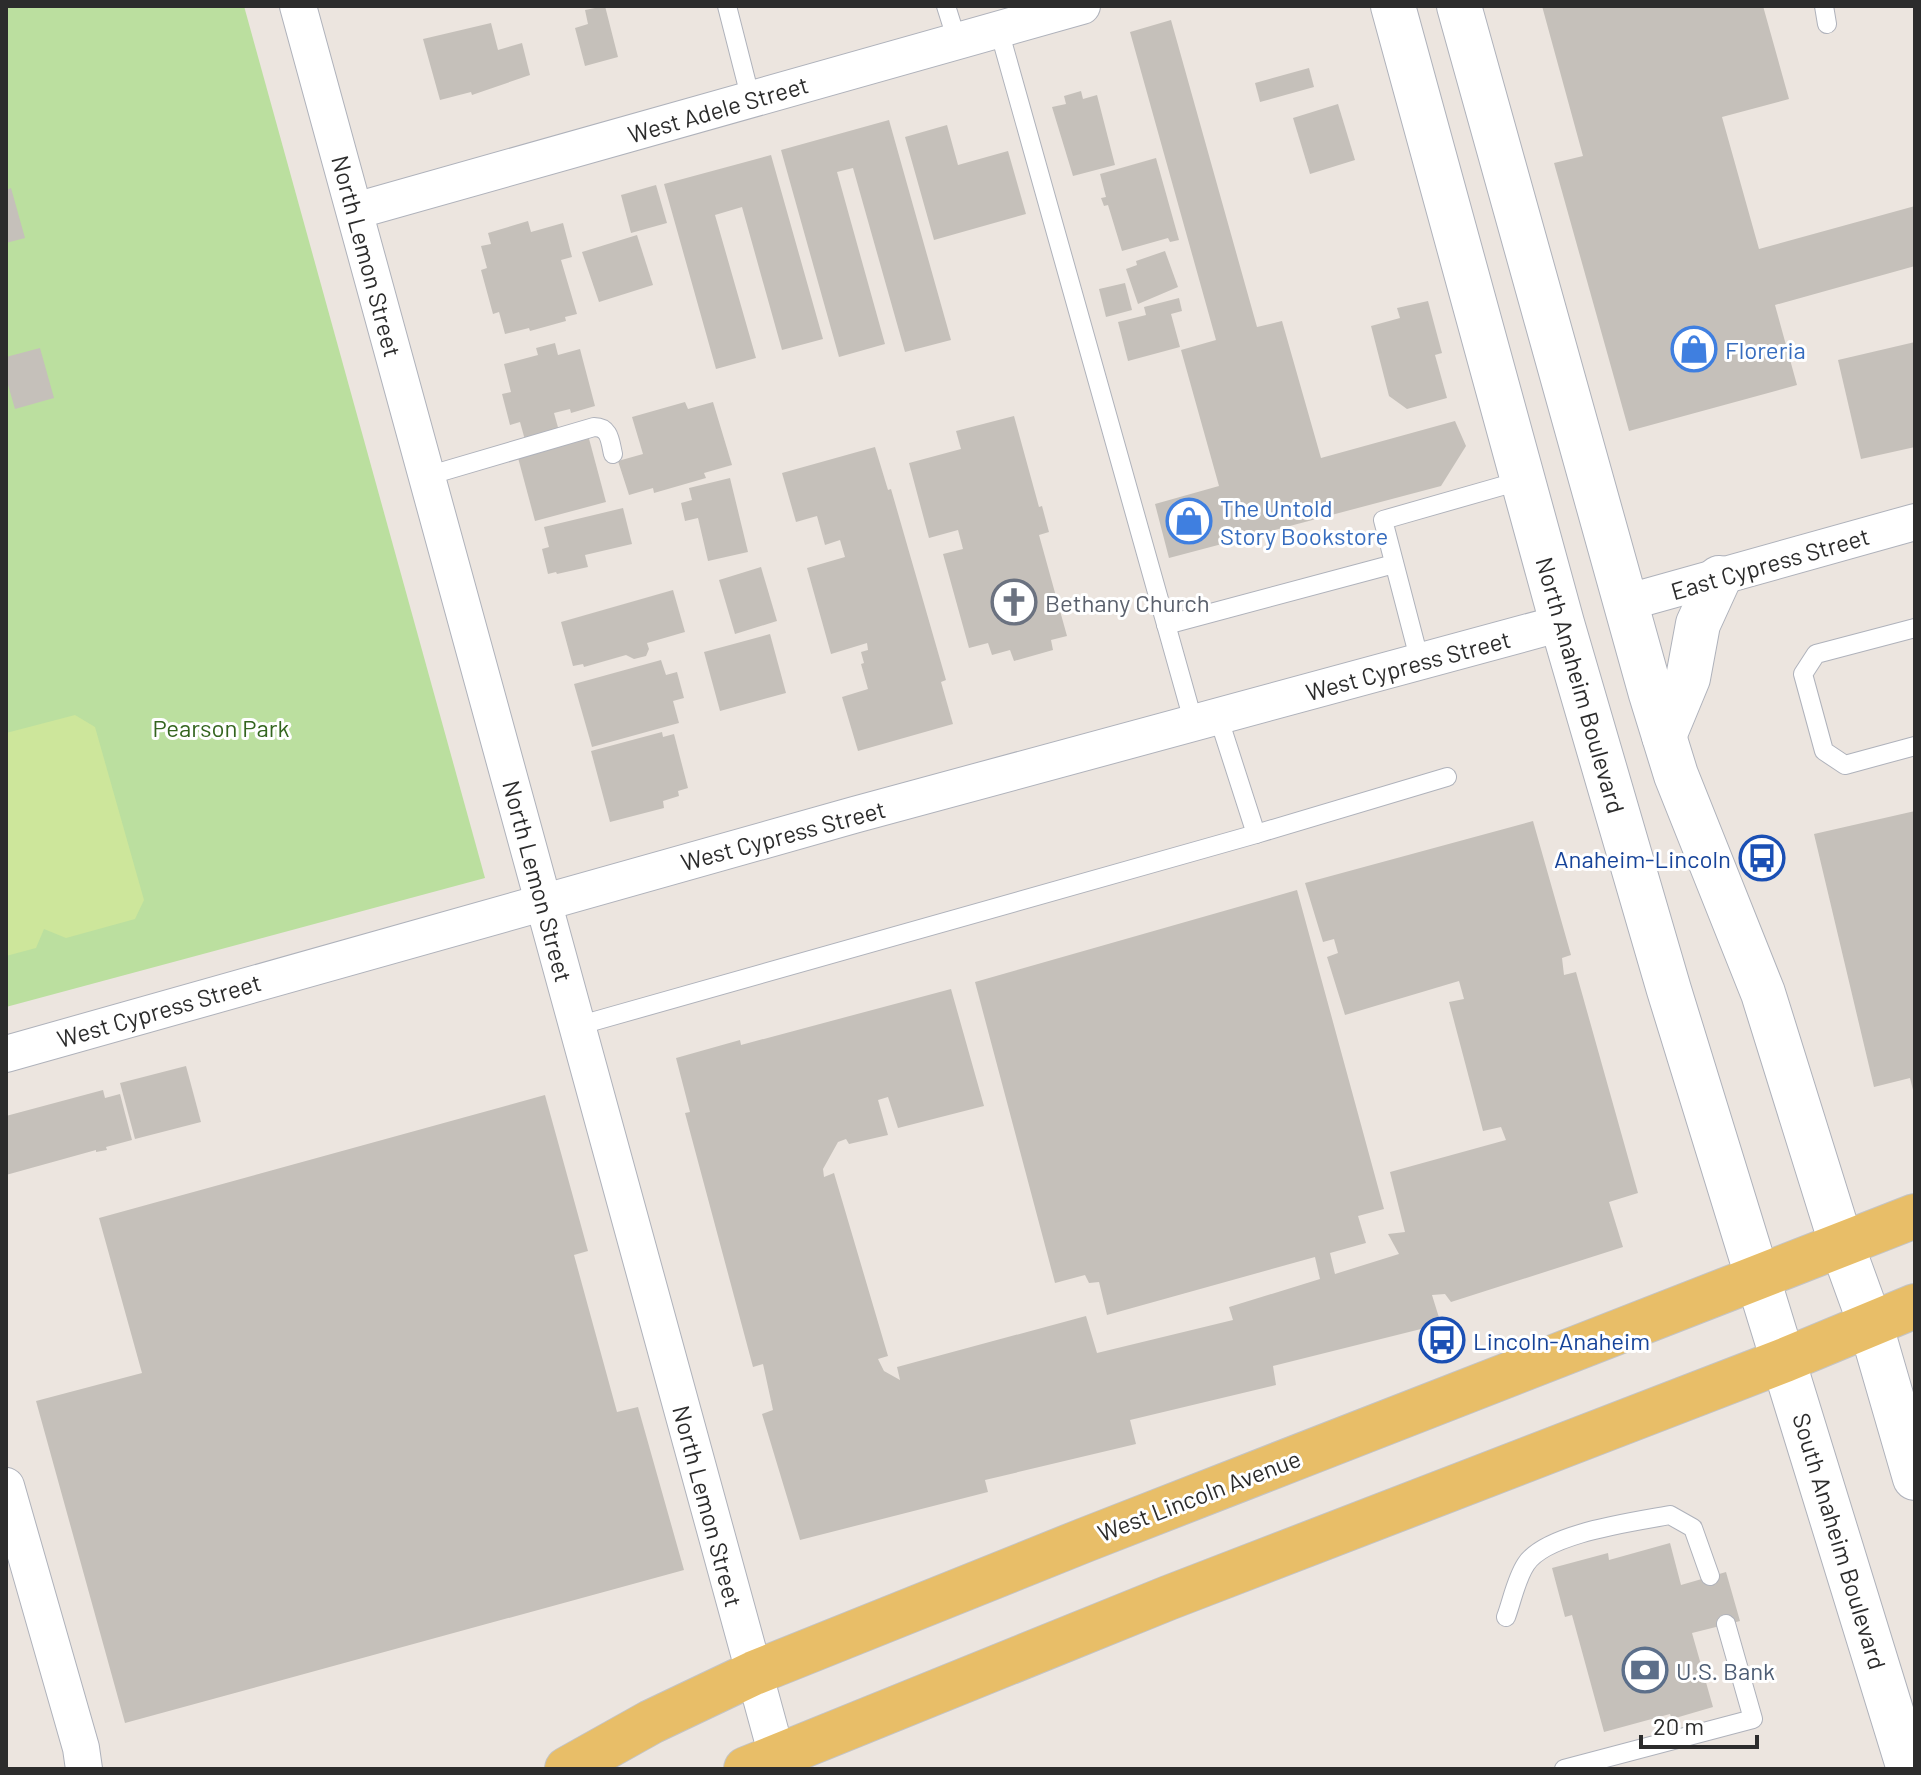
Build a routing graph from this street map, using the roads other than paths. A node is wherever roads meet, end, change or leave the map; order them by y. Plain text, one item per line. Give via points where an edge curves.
1 (298, 6) edge
2 (727, 6) edge
3 (946, 6) edge
4 (1082, 6) edge
5 (1393, 6) edge
6 (1459, 6) edge
7 (999, 30) junction
8 (957, 41) junction
9 (751, 100) junction
10 (355, 211) junction
11 (613, 454) dead end
12 (427, 476) junction
13 (1523, 480) junction
14 (1915, 522) edge
15 (1537, 531) junction
16 (1394, 564) junction
17 (1719, 578) junction
18 (1625, 603) junction
19 (1562, 623) junction
20 (1166, 625) junction
21 (1915, 628) edge
22 (1420, 662) junction
23 (1651, 694) junction
24 (1206, 720) junction
25 (1664, 736) junction
26 (1915, 746) edge
27 (1447, 777) dead end
28 (1256, 834) junction
29 (543, 902) junction
30 (577, 1026) junction
31 (6, 1054) edge
32 (1915, 1216) edge
33 (1841, 1243) junction
34 (1759, 1276) junction
35 (1915, 1306) edge
36 (1870, 1323) junction
37 (1785, 1360) junction
38 (1915, 1478) edge
39 (6, 1486) edge
40 (1710, 1576) dead end
41 (1506, 1617) dead end
42 (1726, 1624) dead end
43 (754, 1673) junction
44 (761, 1762) edge
45 (84, 1769) edge
46 (567, 1769) edge
47 (1564, 1769) edge
48 (1909, 1769) edge

1 - 10 street, North Lemon Street
2 - 9 lane
3 - 8 lane
4 - 7 street, West Adele Street
5 - 13 main road, North Anaheim Boulevard
6 - 18 main road
7 - 8 street, West Adele Street
7 - 20 lane
8 - 9 street, West Adele Street
9 - 10 street, West Adele Street
10 - 12 street, North Lemon Street
11 - 12 lane via 607,432 594,427
12 - 29 street, North Lemon Street
13 - 15 main road, North Anaheim Boulevard
13 - 16 lane via 1383,520
14 - 17 street, East Cypress Street
15 - 18 main road
15 - 19 main road, North Anaheim Boulevard
16 - 20 lane
16 - 22 lane
17 - 18 street, East Cypress Street
17 - 25 main road via 1698,624 1688,678
18 - 23 main road
19 - 22 street, West Cypress Street
19 - 23 main road
19 - 34 main road, North Anaheim Boulevard
20 - 24 lane
21 - 26 lane via 1816,654 1803,674 1824,751 1845,765
22 - 24 street, West Cypress Street
23 - 25 main road
24 - 28 lane
24 - 29 street, West Cypress Street
25 - 33 main road via 1763,993
27 - 28 lane
28 - 30 lane
29 - 30 street, North Lemon Street
29 - 31 street, West Cypress Street
30 - 43 street, North Lemon Street
32 - 33 main road, West Lincoln Avenue
33 - 34 main road, West Lincoln Avenue
33 - 36 main road
34 - 37 main road, North Anaheim Boulevard
34 - 43 main road, West Lincoln Avenue
35 - 36 main road
36 - 37 main road
36 - 38 main road
37 - 44 main road
37 - 48 main road, South Anaheim Boulevard
39 - 45 street
40 - 41 lane via 1693,1528 1670,1515 1657,1517 1552,1543 1526,1563
42 - 47 lane via 1753,1719
43 - 44 street, North Lemon Street
43 - 46 main road, West Lincoln Avenue

